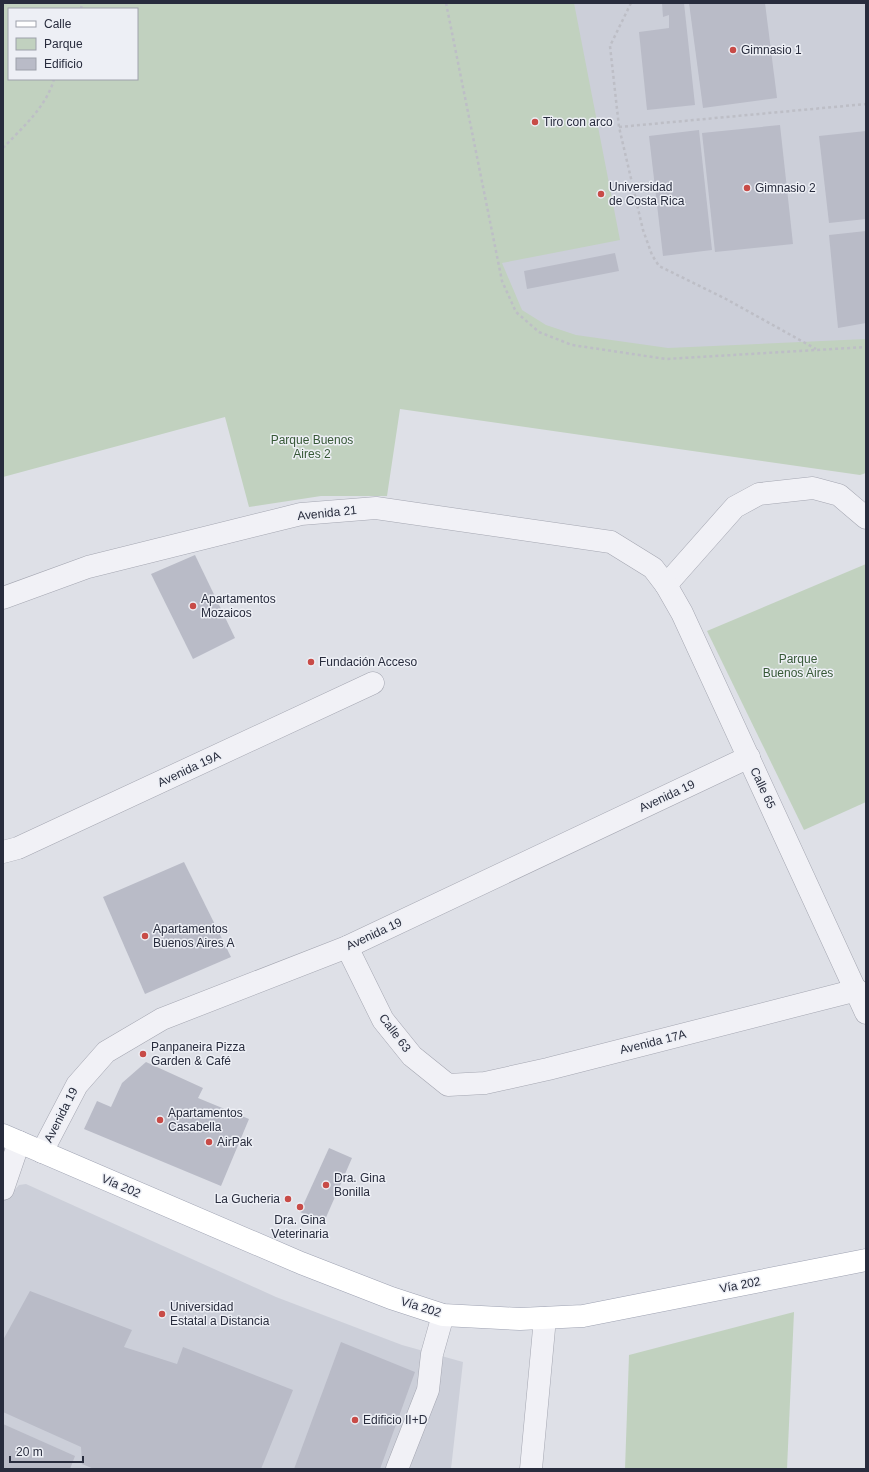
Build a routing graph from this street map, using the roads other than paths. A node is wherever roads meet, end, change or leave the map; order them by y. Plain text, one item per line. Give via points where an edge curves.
1 (866, 518) edge
2 (652, 568) joint
3 (666, 585) junction
4 (3, 598) edge
5 (373, 684) dead end
6 (749, 757) junction
7 (3, 852) edge
8 (347, 947) junction
9 (857, 990) junction
10 (866, 1013) edge
11 (448, 1085) joint
12 (11, 1139) edge
13 (42, 1152) junction
14 (3, 1189) edge
15 (866, 1260) edge
16 (443, 1314) junction
17 (545, 1318) junction
18 (397, 1469) edge
19 (531, 1469) edge

1 - 3 street via 839,495 813,488 759,494 736,507
2 - 3 street, Calle 65
2 - 4 street, Avenida 21 via 611,542 376,508 301,514 88,568
3 - 6 street, Calle 65 via 682,613
5 - 7 street, Avenida 19A via 25,845
6 - 8 street, Avenida 19
6 - 9 street, Calle 65
8 - 11 street, Calle 63 via 383,1020 412,1056
8 - 13 street, Avenida 19 via 162,1019 106,1052 77,1085
9 - 10 street, Calle 65
9 - 11 street, Avenida 17A via 548,1069 484,1083
12 - 13 main road, Vía 202
12 - 14 street
13 - 16 main road, Vía 202 via 301,1263 391,1298
15 - 17 main road, Vía 202 via 583,1316
16 - 17 main road, Vía 202
16 - 18 street via 432,1354 428,1390
17 - 19 street

